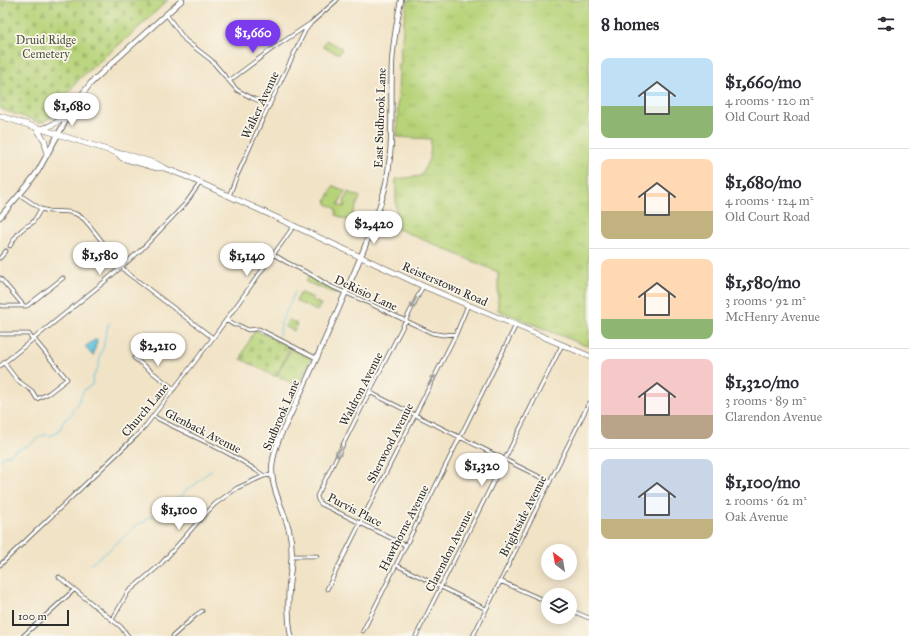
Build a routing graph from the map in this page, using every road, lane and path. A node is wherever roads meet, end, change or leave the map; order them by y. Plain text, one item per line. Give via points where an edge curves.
1 (182, 0) edge
2 (337, 0) edge
3 (401, 0) edge
4 (166, 14) junction
5 (311, 23) junction
6 (229, 81) junction
7 (270, 105) junction
8 (72, 111) junction
9 (0, 116) edge
10 (37, 128) junction
11 (58, 135) junction
12 (47, 155) junction
13 (200, 183) junction
14 (20, 195) junction
15 (229, 196) junction
16 (41, 209) junction
17 (0, 217) edge
18 (294, 226) junction
19 (10, 246) dead end
20 (6, 251) dead end
21 (274, 254) junction
22 (361, 257) junction
23 (0, 258) edge
24 (122, 268) junction
25 (0, 278) edge
26 (63, 278) dead end
27 (423, 286) junction
28 (346, 293) junction
29 (0, 305) edge
30 (468, 305) junction
31 (24, 306) junction
32 (226, 320) junction
33 (406, 321) junction
34 (516, 325) junction
35 (0, 334) edge
36 (456, 334) junction
37 (213, 338) junction
38 (34, 339) junction
39 (562, 345) junction
40 (589, 356) edge
41 (134, 358) dead end
42 (316, 358) junction
43 (4, 363) junction
44 (0, 366) edge
45 (174, 389) junction
46 (369, 392) junction
47 (589, 403) edge
48 (414, 415) junction
49 (153, 416) junction
50 (459, 438) junction
51 (504, 460) junction
52 (272, 475) junction
53 (264, 476) junction
54 (550, 482) junction
55 (318, 500) joint
56 (360, 523) junction
57 (405, 545) junction
58 (292, 556) junction
59 (317, 556) dead end
60 (0, 565) edge
61 (396, 565) junction
62 (59, 577) dead end
63 (500, 581) junction
64 (440, 587) junction
65 (327, 589) dead end
66 (74, 590) junction
67 (541, 599) edge
68 (486, 609) junction
69 (202, 611) dead end
70 (577, 613) edge
71 (589, 618) edge
72 (112, 620) junction
73 (363, 631) dead end
74 (23, 636) edge
75 (128, 636) edge
76 (174, 636) edge
77 (291, 636) edge
78 (416, 636) edge
79 (473, 636) edge

1 - 4 street
2 - 5 street
3 - 22 street, East Sudbrook Lane via 392,62 388,171 384,193
4 - 6 street via 185,40 211,60
4 - 8 street via 96,78 76,102
5 - 6 street
5 - 7 street, Walker Avenue
6 - 7 street via 242,93
7 - 15 street, Walker Avenue
8 - 10 main road via 46,128
8 - 11 street
9 - 10 main road, Reisterstown Road
10 - 11 main road, Reisterstown Road
10 - 12 main road via 45,141
11 - 12 street
11 - 13 main road, Reisterstown Road via 158,164
12 - 14 street
13 - 15 main road, Reisterstown Road
13 - 24 street via 186,203
14 - 16 street
14 - 17 street
15 - 18 main road, Reisterstown Road
16 - 19 street via 31,225 24,227
16 - 24 street via 69,212 84,219
18 - 21 street, Church Lane
18 - 22 main road, Reisterstown Road
20 - 23 street
21 - 28 street, DeRisio Lane
21 - 32 street, Church Lane
22 - 27 main road, Reisterstown Road
22 - 28 street, Sudbrook Lane
24 - 37 street
24 - 38 street
25 - 31 street
26 - 31 street
27 - 30 main road, Reisterstown Road
27 -> 33 street, Waldron Avenue
28 - 33 street, DeRisio Lane
28 - 42 street, Sudbrook Lane
29 - 31 street
30 - 34 main road, Reisterstown Road
30 - 36 street, Sherwood Avenue
32 - 37 street, Church Lane
32 - 42 street via 248,330 259,329
33 - 36 street, DeRisio Lane via 438,334
33 - 46 street, Waldron Avenue
34 - 39 main road, Reisterstown Road
34 - 50 street, Hawthorne Avenue
35 - 38 street via 29,334
48 -> 36 street, Sherwood Avenue
37 - 45 street, Church Lane
38 - 43 street
38 - 43 street via 67,379 50,393 37,399
39 - 40 main road, Reisterstown Road
39 - 51 street, Clarendon Avenue
41 - 45 street
42 - 52 street, Sudbrook Lane via 278,442 273,457
43 - 44 street
45 - 49 street, Church Lane
46 - 48 street
46 -> 55 street, Waldron Avenue via 318,494
47 - 54 street, Brightside Avenue
48 - 50 street
48 - 56 street, Sherwood Avenue
49 - 53 street, Glenback Avenue via 224,451
49 - 60 street, Church Lane via 137,435
50 - 51 street
50 - 57 street, Hawthorne Avenue
51 - 54 street
51 - 64 street, Clarendon Avenue
52 - 53 street
52 - 58 street, Sudbrook Lane via 290,531
53 - 72 street via 237,488 211,507 160,565 128,592
54 - 63 street, Brightside Avenue
55 - 56 street, Purvis Place via 321,504
56 - 57 street, Purvis Place
56 - 65 street, Sherwood Avenue
57 - 61 street, Hawthorne Avenue
58 - 59 street
58 - 77 street, Sudbrook Lane via 288,600
61 - 64 street
61 - 73 street, Hawthorne Avenue
62 - 66 street
63 - 67 street
63 - 68 street, Brightside Avenue
64 - 68 street
64 - 78 street, Clarendon Avenue
66 - 72 street
66 - 74 street
68 - 79 street, Brightside Avenue
69 - 76 street
70 - 71 street
72 - 75 street

